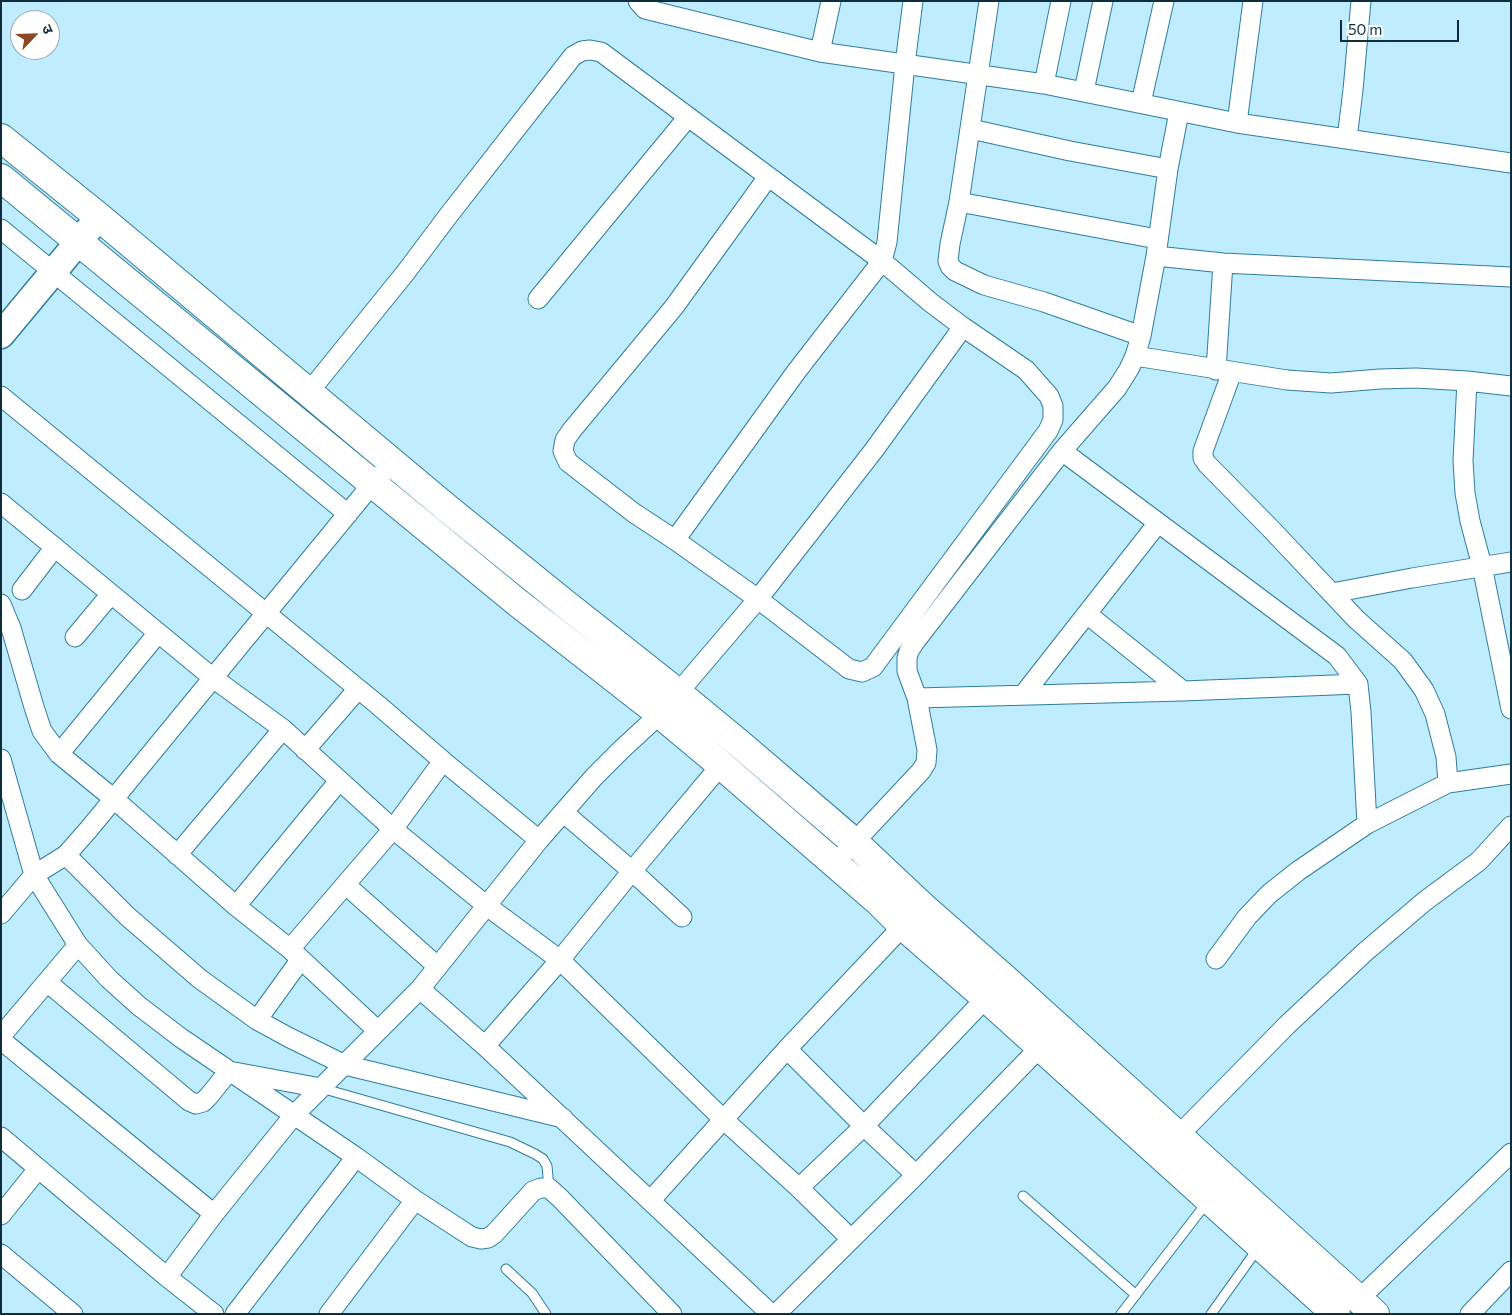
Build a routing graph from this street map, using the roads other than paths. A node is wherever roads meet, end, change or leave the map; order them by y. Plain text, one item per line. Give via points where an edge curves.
1 (638, 1) edge
2 (831, 1) edge
3 (913, 1) edge
4 (989, 1) edge
5 (1061, 1) edge
6 (1103, 1) edge
7 (1164, 1) edge
8 (1253, 1) edge
9 (1361, 1) edge
10 (820, 52) junction
11 (905, 64) junction
12 (978, 74) junction
13 (1044, 84) junction
14 (1084, 91) junction
15 (1141, 103) junction
16 (1179, 112) junction
17 (688, 117) junction
18 (1237, 123) junction
19 (971, 129) junction
20 (1, 138) edge
21 (1347, 139) junction
22 (1511, 163) edge
23 (1168, 169) junction
24 (768, 177) junction
25 (1, 178) edge
26 (959, 202) junction
27 (99, 217) junction
28 (1, 230) edge
29 (79, 242) junction
30 (1156, 247) junction
31 (882, 261) junction
32 (1223, 263) junction
33 (52, 272) junction
34 (1511, 277) edge
35 (538, 299) dead end
36 (963, 327) junction
37 (1, 335) edge
38 (1141, 336) junction
39 (1135, 356) junction
40 (1224, 371) junction
41 (1468, 382) junction
42 (1511, 386) edge
43 (309, 392) junction
44 (1, 396) edge
45 (1062, 451) junction
46 (393, 463) junction
47 (373, 483) junction
48 (1, 503) edge
49 (348, 514) junction
50 (1158, 523) junction
51 (675, 540) junction
52 (55, 547) junction
53 (1511, 562) edge
54 (1482, 566) junction
55 (22, 590) dead end
56 (1332, 593) junction
57 (111, 594) junction
58 (758, 599) junction
59 (1, 604) edge
60 (266, 614) junction
61 (1087, 614) junction
62 (158, 633) junction
63 (75, 637) dead end
64 (213, 678) junction
65 (1358, 684) junction
66 (358, 689) junction
67 (1183, 691) junction
68 (678, 693) junction
69 (1024, 695) junction
70 (917, 698) junction
71 (1511, 709) edge
72 (660, 714) junction
73 (283, 729) junction
74 (306, 750) junction
75 (59, 754) junction
76 (1, 759) edge
77 (443, 761) junction
78 (721, 765) junction
79 (1511, 774) edge
80 (339, 781) junction
81 (1448, 783) junction
82 (114, 799) junction
83 (564, 813) junction
84 (1, 815) edge
85 (1367, 824) junction
86 (1511, 826) edge
87 (393, 829) junction
88 (23, 832) junction
89 (539, 840) junction
90 (854, 842) junction
91 (177, 855) junction
92 (62, 857) junction
93 (835, 864) junction
94 (632, 871) junction
95 (38, 873) junction
96 (346, 885) junction
97 (236, 906) junction
98 (487, 906) junction
99 (1, 914) edge
100 (682, 917) dead end
101 (904, 926) junction
102 (78, 945) junction
103 (296, 954) junction
104 (1216, 959) dead end
105 (560, 960) junction
106 (438, 966) junction
107 (47, 982) junction
108 (420, 989) junction
109 (986, 998) junction
110 (257, 1020) junction
111 (1060, 1028) junction
112 (378, 1031) junction
113 (1, 1038) edge
114 (485, 1046) junction
115 (1040, 1047) junction
116 (787, 1049) junction
117 (229, 1071) junction
118 (334, 1076) junction
119 (294, 1115) junction
120 (563, 1118) junction
121 (724, 1120) junction
122 (864, 1126) junction
123 (1179, 1135) junction
124 (1, 1138) edge
125 (1511, 1152) edge
126 (356, 1157) junction
127 (38, 1169) junction
128 (916, 1175) junction
129 (549, 1188) junction
130 (800, 1188) junction
131 (1024, 1196) dead end
132 (1209, 1199) junction
133 (415, 1200) junction
134 (650, 1201) junction
135 (214, 1214) junction
136 (1, 1215) edge
137 (1268, 1235) junction
138 (851, 1239) junction
139 (1, 1254) edge
140 (506, 1269) dead end
141 (1511, 1271) edge
142 (167, 1277) junction
143 (1136, 1294) junction
144 (1367, 1306) edge
145 (203, 1311) edge
146 (73, 1314) edge
147 (235, 1314) edge
148 (330, 1314) edge
149 (546, 1314) edge
150 (672, 1314) edge
151 (771, 1314) edge
152 (776, 1314) edge
153 (1121, 1314) edge
154 (1211, 1314) edge
155 (1336, 1314) edge
156 (1470, 1314) edge

1 - 10 street via 645,9
2 - 10 street
3 - 11 street
4 - 12 street
5 - 13 street
6 - 14 street
7 - 15 street
8 - 18 street
9 - 21 street
10 - 11 street
11 - 12 street
11 - 31 street via 887,242
12 - 13 street
12 - 19 street
13 - 14 street
14 - 15 street
15 - 16 street
16 - 18 street
16 - 23 street
17 - 24 street
17 - 35 street
17 - 43 street via 601,52 582,51 573,56
18 - 21 street
19 - 23 street
19 - 26 street
20 - 27 main road
21 - 22 street
23 - 30 street
24 - 31 street
24 - 51 street via 674,307 565,440 568,462
25 - 29 main road
26 - 30 street
26 - 38 street via 948,261 955,271 984,285
27 - 29 street
27 - 43 main road
28 - 33 street
29 - 33 street
29 - 47 main road
30 - 32 street
30 - 38 street
31 - 36 street
31 - 51 street via 796,372
32 - 34 street
32 - 40 street
33 - 37 street
33 - 49 street
36 - 58 street via 874,450
36 - 58 street via 1026,370 1049,396 1054,406 1053,420 873,667 862,672 849,669
38 - 39 street
39 - 40 street
39 - 45 street via 1117,388
40 - 41 street via 1331,383 1416,378
40 - 56 street via 1203,458
41 - 42 street
41 - 54 street via 1464,493
43 - 46 main road
44 - 60 street
45 - 50 street
45 - 70 street via 914,643 907,658
46 - 47 street
46 - 68 main road
47 - 49 street
47 - 72 main road via 518,603
48 - 52 street
49 - 60 street
50 - 61 street
50 - 65 street via 1337,656
51 - 58 street
52 - 55 street
52 - 57 street
53 - 54 street
54 - 56 street
54 - 71 street
56 - 81 street via 1403,661 1424,690 1435,714 1446,757
57 - 62 street
57 - 63 street
58 - 68 street
59 - 75 street via 42,731
60 - 64 street
60 - 66 street
61 - 67 street
61 - 69 street
62 - 64 street
62 - 75 street
64 - 73 street
64 - 82 street
65 - 67 street
65 - 85 street
66 - 74 street
66 - 77 street
67 - 69 street
68 - 72 street
68 - 90 main road
69 - 70 street
70 - 90 street via 927,750 926,763
72 - 78 main road
72 - 83 street via 594,777
73 - 74 street
73 - 91 street
74 - 80 street
75 - 82 street
76 - 88 street
77 - 87 street
77 - 89 street
78 - 93 main road
78 - 94 street
79 - 81 street
80 - 87 street
80 - 97 street
81 - 85 street
82 - 91 street
82 - 92 street
83 - 89 street
83 - 94 street
84 - 88 street
85 - 104 street via 1298,870 1269,894 1247,917
86 - 123 street via 1479,861 1425,901 1351,965
87 - 96 street
87 - 98 street
88 - 95 street
89 - 98 street
90 - 93 street
90 - 111 main road
91 - 97 street
92 - 95 street
92 - 110 street via 200,978
93 - 101 main road
94 - 100 street
94 - 105 street
95 - 99 street
95 - 102 street
96 - 103 street
96 - 106 street
97 - 103 street
98 - 105 street
98 - 106 street
101 - 109 main road
101 - 116 street
102 - 107 street
102 - 117 street via 139,1006
103 - 110 street
103 - 112 street
105 - 114 street
105 - 121 street
106 - 108 street
107 - 113 street
107 - 117 street via 189,1101 203,1102
108 - 112 street
108 - 114 street
109 - 115 main road
109 - 122 street
110 - 118 street via 288,1038
111 - 115 street
111 - 123 main road
112 - 118 street
113 - 135 street
114 - 120 street
115 - 128 street
115 - 132 main road
116 - 121 street
116 - 122 street
117 - 118 street
117 - 119 street
118 - 119 street
118 - 120 street
118 - 129 lane via 536,1154 547,1166
119 - 126 street
119 - 135 street
120 - 134 street
121 - 130 street
121 - 134 street
122 - 128 street
122 - 130 street
123 - 137 main road
124 - 127 street
125 - 144 street
126 - 133 street
126 - 147 street
127 - 136 street
127 - 142 street
128 - 138 street
129 - 133 street via 533,1191 494,1234 481,1239 472,1237
129 - 150 street
130 - 138 street
131 - 143 lane
132 - 137 main road
132 - 143 lane
133 - 148 street
134 - 151 street
135 - 142 street
137 - 144 main road
137 - 154 lane
137 - 155 main road
138 - 152 street
139 - 146 street
140 - 149 lane via 532,1293
141 - 156 street
142 - 145 street
143 - 153 lane

